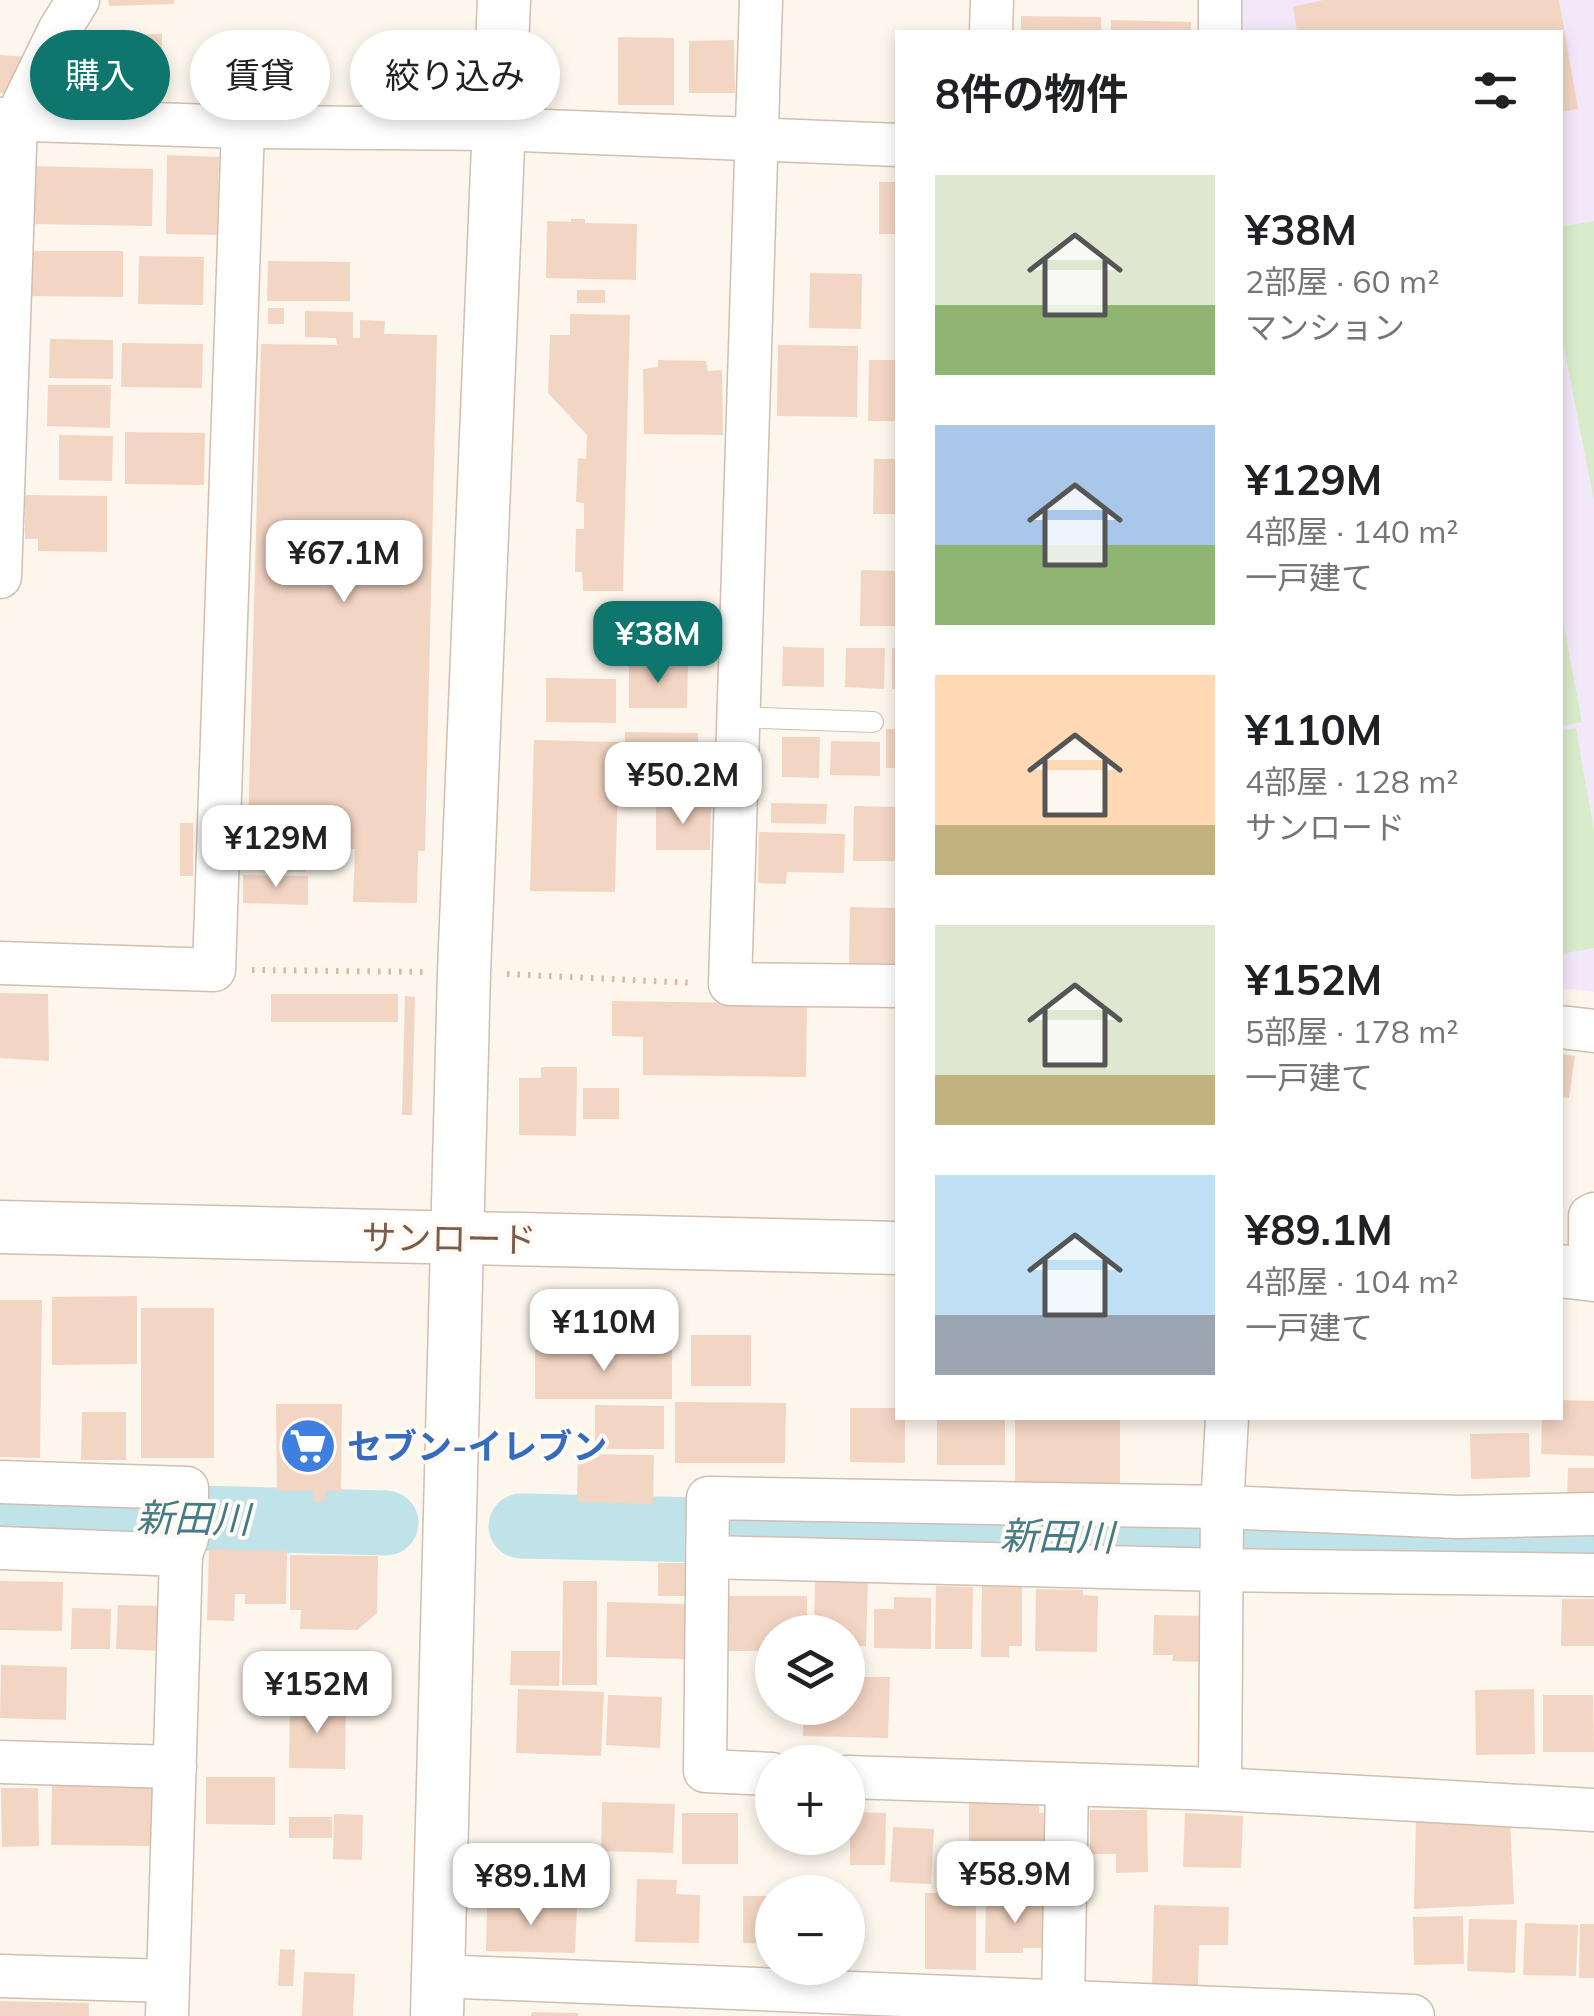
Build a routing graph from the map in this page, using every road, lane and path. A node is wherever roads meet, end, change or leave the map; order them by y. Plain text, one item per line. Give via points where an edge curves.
1 (78, 0) edge
2 (504, 0) edge
3 (761, 0) edge
4 (992, 0) edge
5 (1220, 0) edge
6 (991, 30) edge
7 (1220, 30) edge
8 (8, 119) edge
9 (243, 127) junction
10 (498, 129) junction
11 (755, 139) junction
12 (895, 145) edge
13 (0, 578) edge
14 (738, 717) junction
15 (872, 722) dead end
16 (0, 964) edge
17 (895, 986) edge
18 (1563, 1027) edge
19 (1594, 1031) edge
20 (0, 1227) edge
21 (458, 1238) junction
22 (895, 1248) edge
23 (1227, 1420) edge
24 (0, 1482) edge
25 (1594, 1514) edge
26 (185, 1532) junction
27 (709, 1536) junction
28 (1223, 1539) junction
29 (0, 1548) edge
30 (1594, 1575) edge
31 (0, 1762) edge
32 (175, 1766) junction
33 (755, 1774) edge
34 (865, 1778) edge
35 (1067, 1786) junction
36 (1220, 1789) junction
37 (1594, 1810) edge
38 (0, 1976) edge
39 (438, 1996) edge
40 (168, 1999) edge
41 (690, 2001) edge
42 (1063, 2001) junction
43 (912, 2006) edge
44 (1205, 2012) edge
45 (1413, 2016) edge

1 - 8 street
2 - 10 street
3 - 11 street
4 - 6 street
5 - 7 street
8 - 9 street
8 - 13 street
9 - 10 street
9 - 16 street via 214,970
10 - 11 street
10 - 21 street
11 - 12 street
11 - 14 street
14 - 15 lane
14 - 17 street via 730,984
18 - 19 street
20 - 21 street, サンロード
21 - 22 street, サンロード
21 - 39 street
23 - 28 street
24 - 26 street via 187,1488
25 - 28 street via 1457,1517
26 - 29 street
26 - 32 street
27 - 28 street
27 - 28 street via 708,1498
27 - 33 street via 704,1772
28 - 30 street
28 - 36 street
31 - 32 street
32 - 40 street
34 - 35 street
35 - 36 street
35 - 42 street
36 - 37 street
38 - 40 street
39 - 41 street
41 - 43 street
42 - 43 street
42 - 44 street
44 - 45 street

